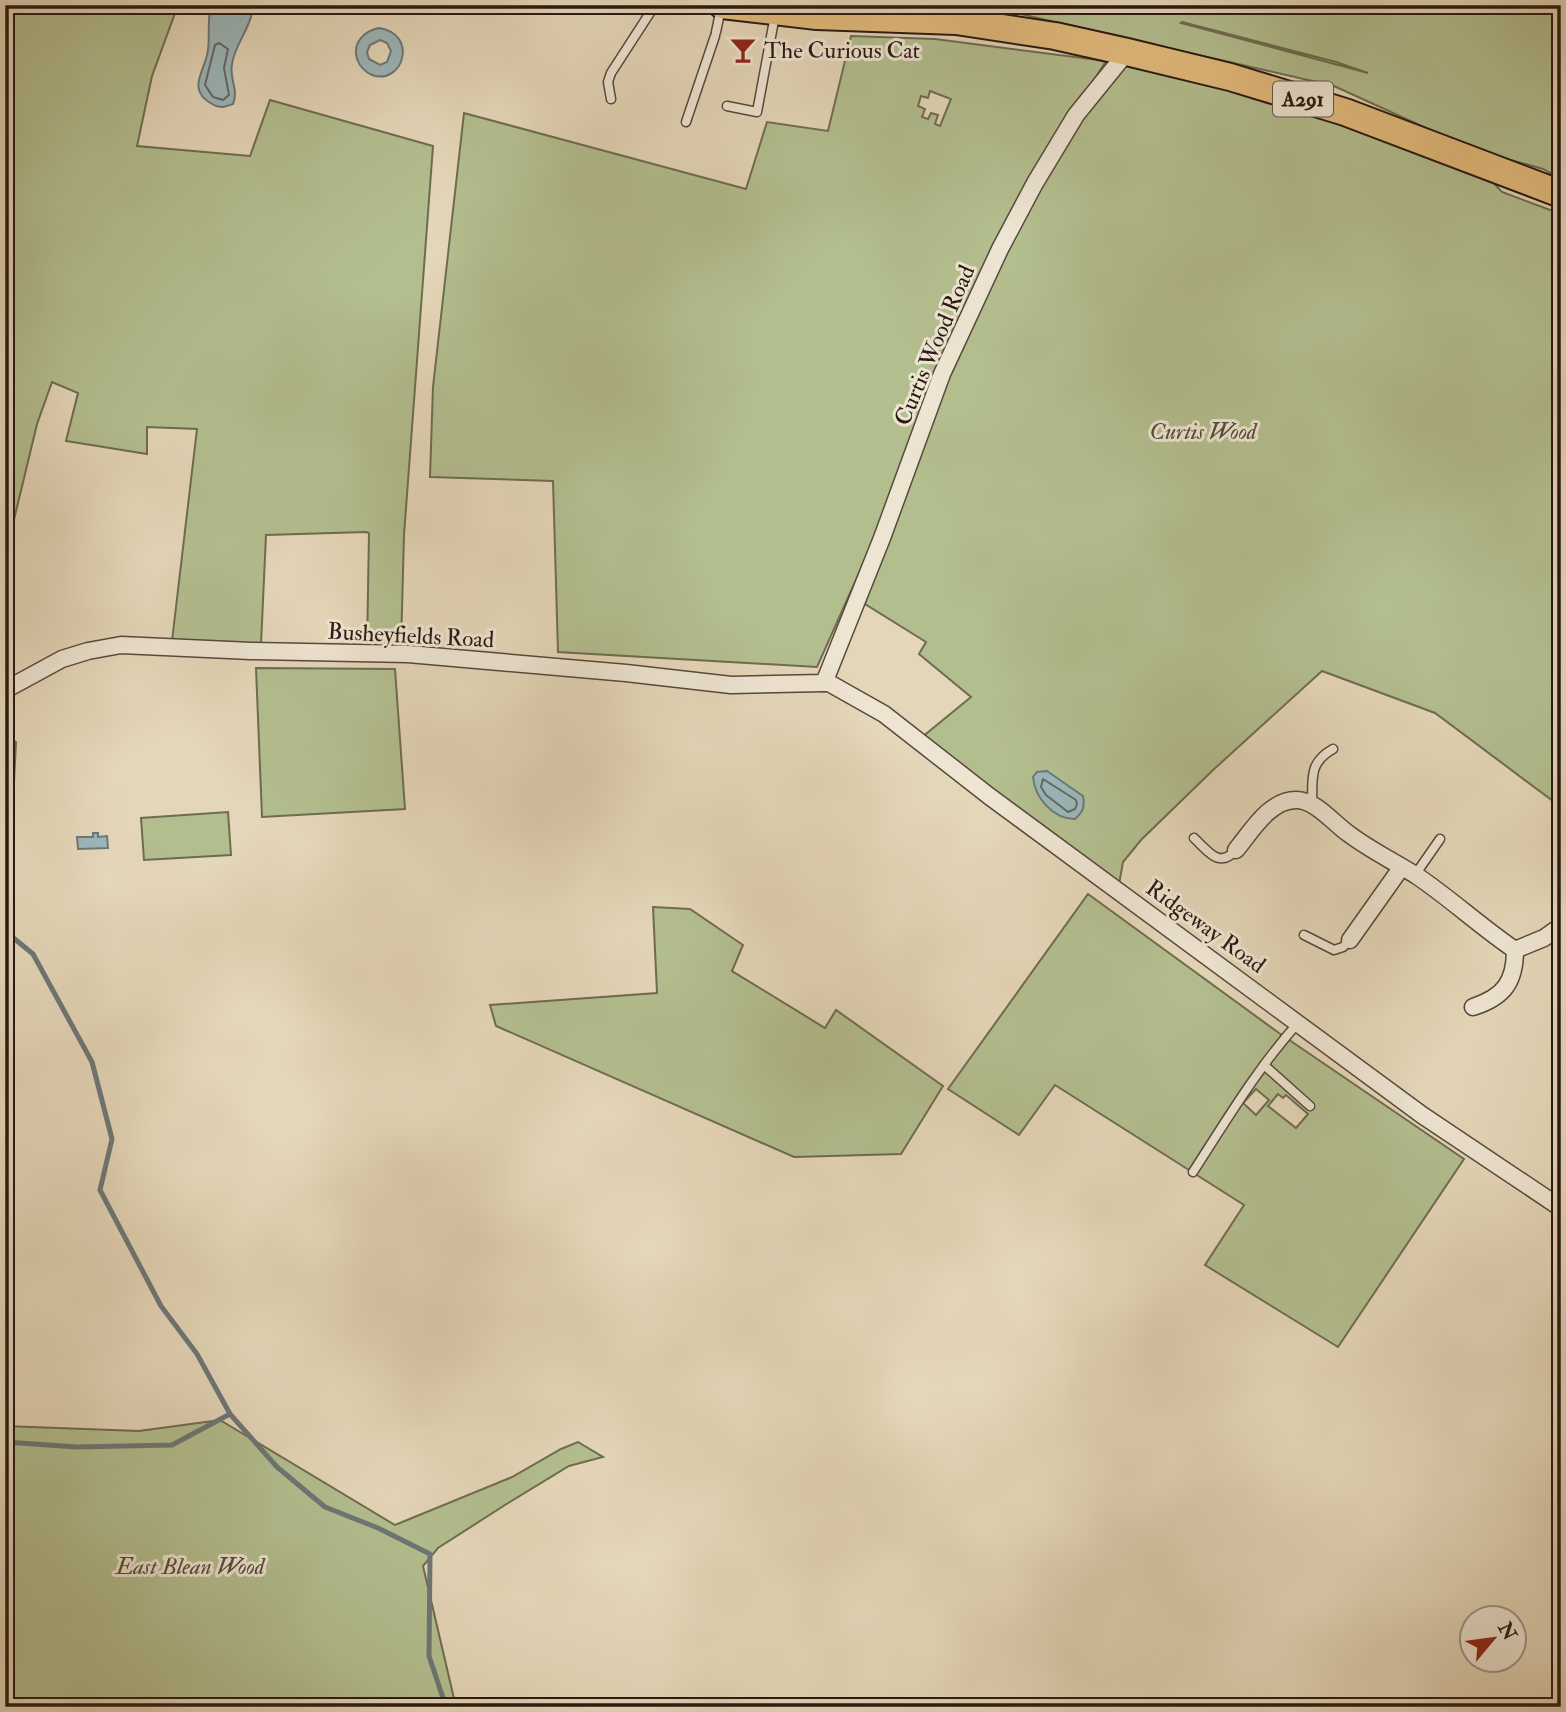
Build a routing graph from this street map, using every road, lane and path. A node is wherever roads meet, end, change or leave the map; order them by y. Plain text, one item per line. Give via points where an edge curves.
1 (655, 5) edge
2 (722, 5) edge
3 (776, 12) junction
4 (1127, 52) junction
5 (611, 99) dead end
6 (727, 106) dead end
7 (686, 122) dead end
8 (1561, 194) edge
9 (826, 681) junction
10 (5, 690) edge
11 (1333, 749) dead end
12 (1311, 805) junction
13 (1194, 838) dead end
14 (1440, 839) dead end
15 (1236, 850) joint
16 (1408, 871) junction
17 (1561, 926) edge
18 (1304, 935) dead end
19 (1350, 940) joint
20 (1515, 950) junction
21 (1473, 1007) dead end
22 (1299, 1022) junction
23 (1265, 1066) junction
24 (1310, 1106) dead end
25 (1193, 1172) dead end
26 (1561, 1208) edge

1 - 5 lane via 611,73
2 - 3 main road, A291
2 - 7 lane
3 - 4 main road, A291 via 956,21
3 - 6 lane via 757,112
4 - 8 main road, A291 via 1345,112
4 - 9 street, Curtis Wood Road via 1076,116 1000,250 942,374
9 - 10 street, Busheyfields Road via 732,685 408,654 121,645 62,659
9 - 22 street, Ridgeway Road via 884,714
11 - 12 lane via 1315,762
12 - 15 street via 1296,800 1282,803 1269,811
12 - 16 street
13 - 15 lane via 1222,859
14 - 16 lane
16 - 19 street
16 - 20 street
17 - 20 street
18 - 19 lane via 1334,950
20 - 21 street via 1513,976 1507,986 1498,996
22 - 23 lane
22 - 26 street, Ridgeway Road via 1422,1115
23 - 24 lane
23 - 25 lane

